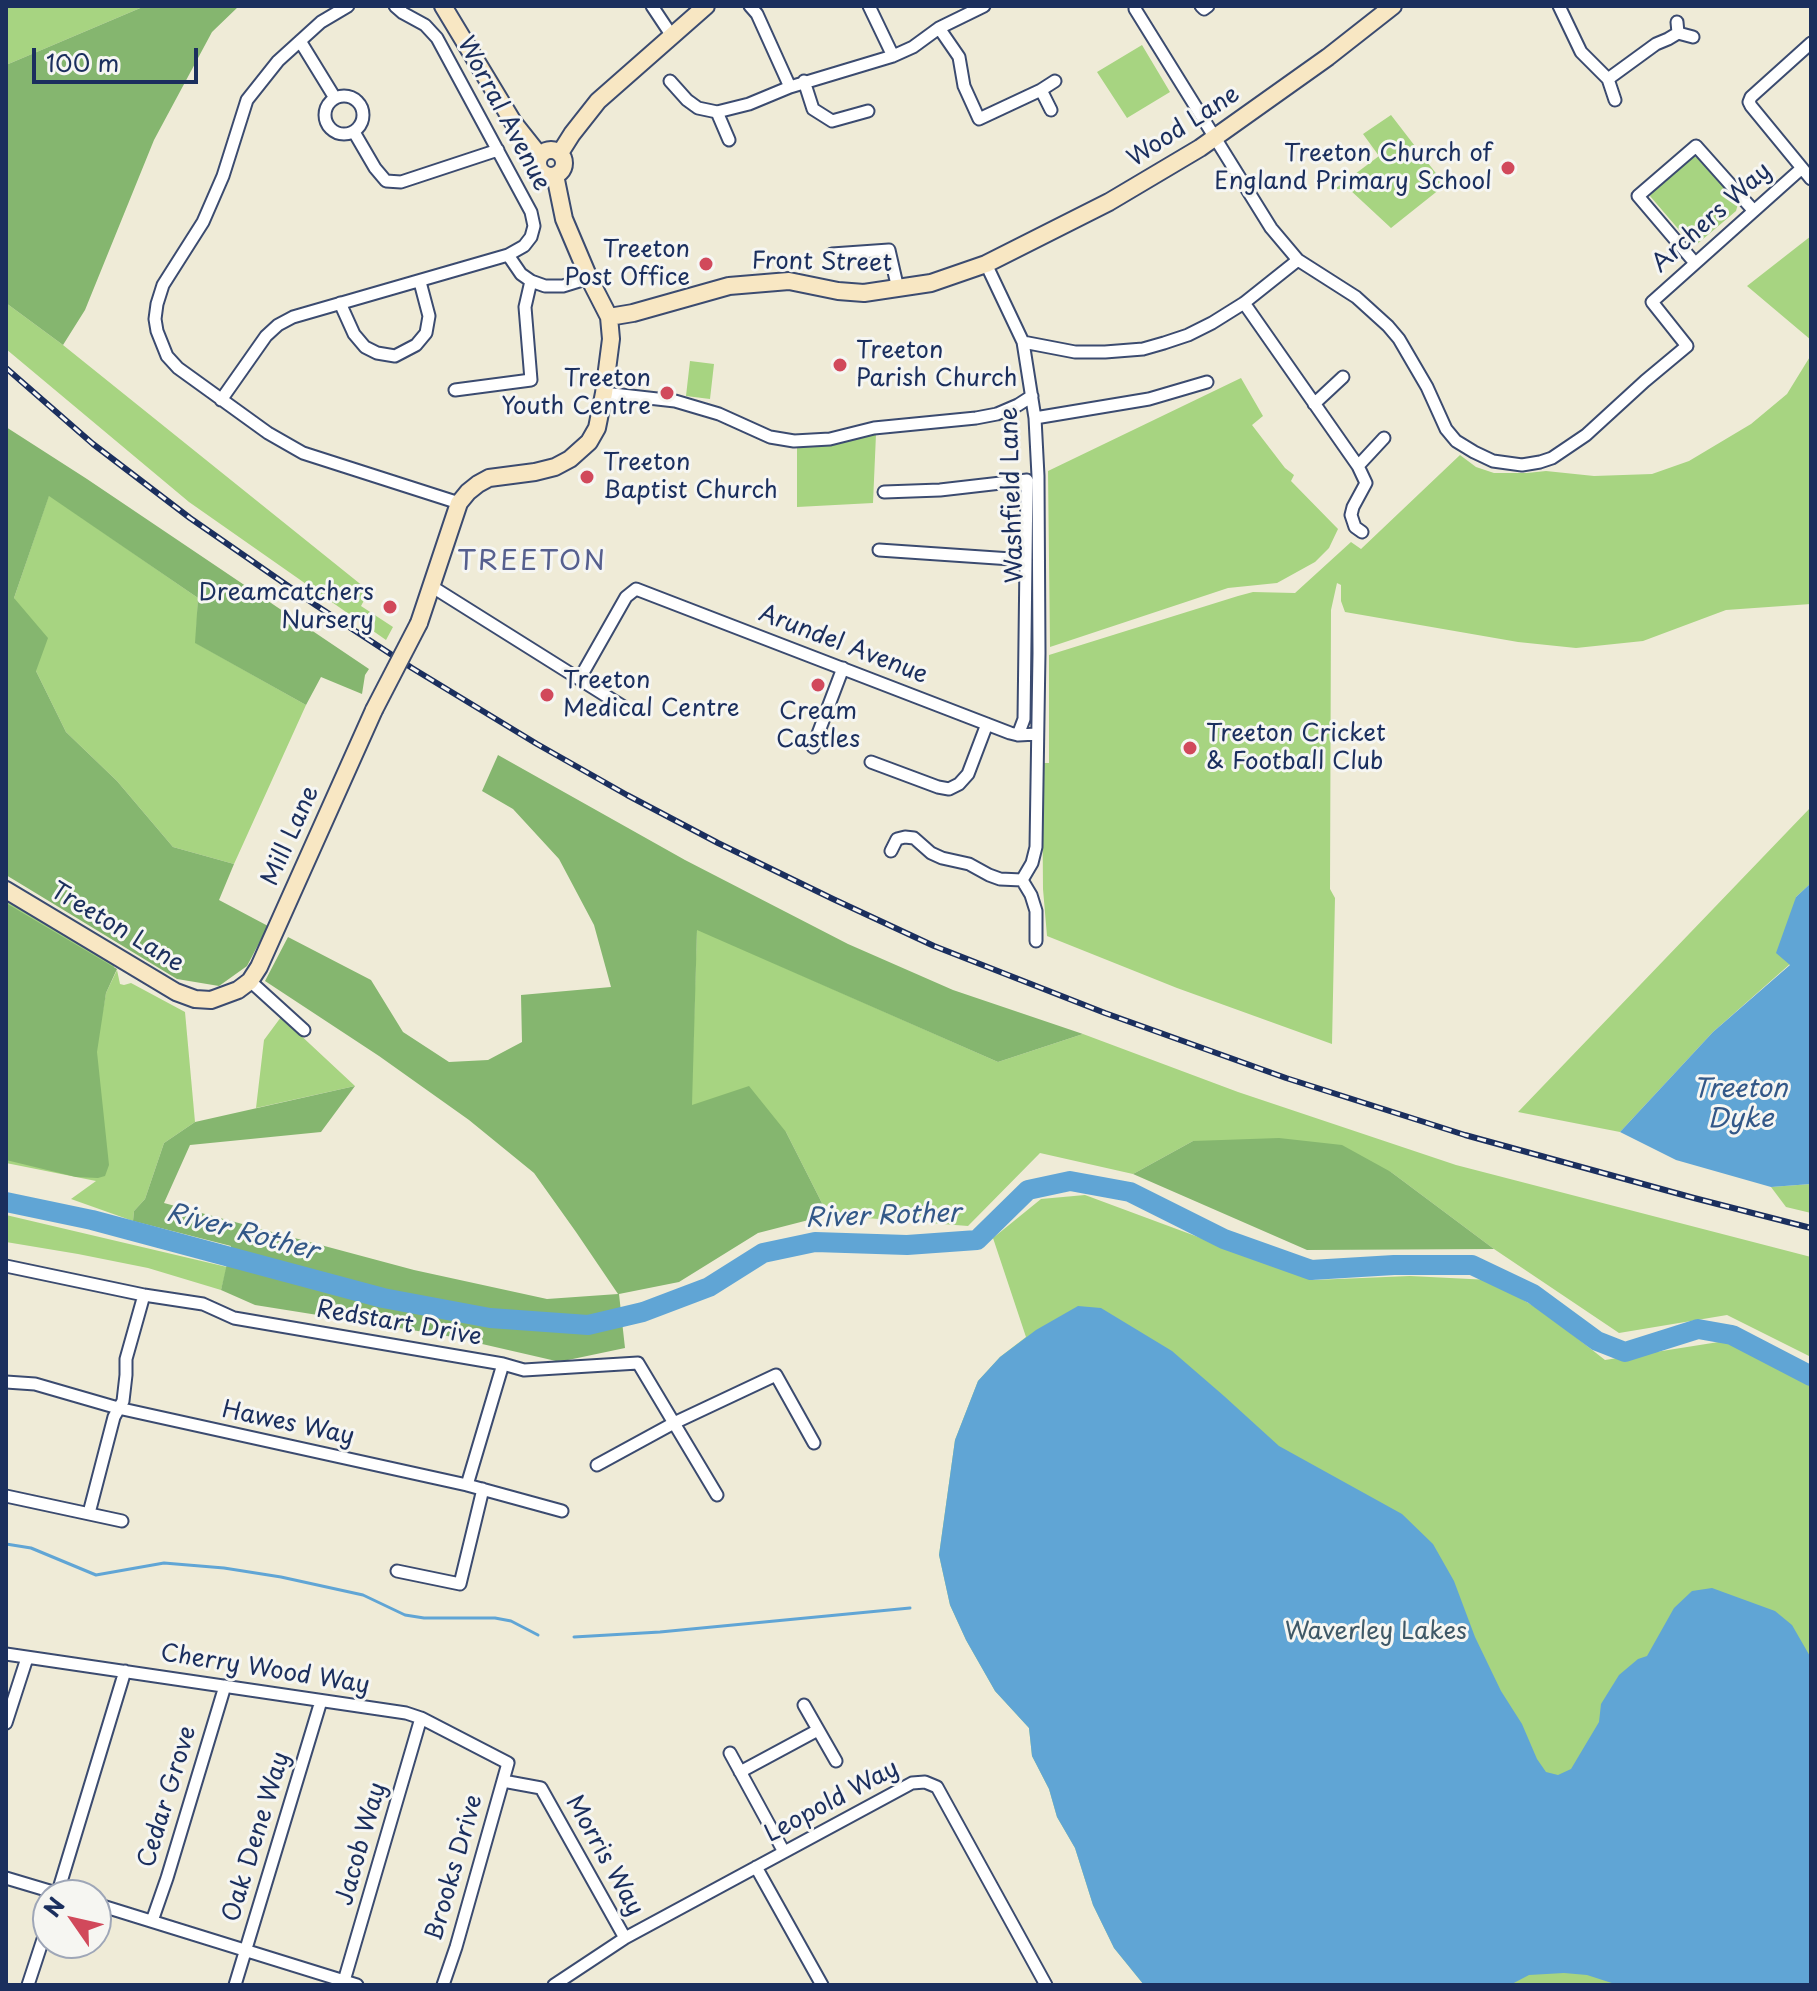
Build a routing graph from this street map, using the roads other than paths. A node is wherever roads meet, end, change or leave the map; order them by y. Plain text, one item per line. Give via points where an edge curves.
1 (348, 6) edge
2 (395, 6) edge
3 (443, 6) edge
4 (652, 6) edge
5 (706, 6) edge
6 (750, 6) edge
7 (869, 6) edge
8 (1201, 6) edge
9 (1208, 6) edge
10 (1393, 6) edge
11 (1560, 6) edge
12 (977, 8) edge
13 (1135, 9) dead end
14 (939, 28) junction
15 (672, 36) junction
16 (1693, 37) dead end
17 (300, 41) junction
18 (1811, 43) edge
19 (893, 56) junction
20 (1608, 79) junction
21 (670, 81) dead end
22 (804, 81) junction
23 (1055, 81) dead end
24 (790, 87) junction
25 (1041, 90) junction
26 (335, 98) junction
27 (1615, 100) dead end
28 (1051, 110) dead end
29 (868, 111) dead end
30 (717, 112) junction
31 (354, 132) junction
32 (1215, 138) junction
33 (729, 140) dead end
34 (498, 150) junction
35 (560, 153) junction
36 (540, 156) junction
37 (1802, 168) junction
38 (555, 175) junction
39 (1811, 179) edge
40 (1753, 210) junction
41 (832, 254) dead end
42 (508, 255) junction
43 (1298, 260) junction
44 (1695, 263) junction
45 (986, 264) junction
46 (589, 278) junction
47 (531, 281) junction
48 (420, 282) junction
49 (898, 289) junction
50 (340, 303) junction
51 (1244, 303) junction
52 (609, 317) junction
53 (1023, 342) junction
54 (1343, 377) dead end
55 (1207, 382) dead end
56 (455, 390) dead end
57 (604, 393) junction
58 (1032, 396) junction
59 (221, 400) junction
60 (1314, 404) junction
61 (1035, 418) junction
62 (1384, 438) dead end
63 (1358, 466) junction
64 (884, 492) dead end
65 (459, 503) junction
66 (1362, 532) dead end
67 (879, 550) dead end
68 (1026, 560) junction
69 (431, 586) junction
70 (843, 668) junction
71 (580, 678) junction
72 (627, 709) dead end
73 (987, 724) junction
74 (1037, 734) junction
75 (1018, 735) junction
76 (813, 747) dead end
77 (871, 762) dead end
78 (891, 851) dead end
79 (1022, 880) junction
80 (6, 890) edge
81 (1036, 941) dead end
82 (250, 981) junction
83 (304, 1030) dead end
84 (6, 1266) edge
85 (144, 1295) junction
86 (503, 1364) junction
87 (6, 1382) edge
88 (118, 1408) junction
89 (674, 1423) junction
90 (814, 1443) dead end
91 (597, 1465) dead end
92 (467, 1485) junction
93 (483, 1489) junction
94 (717, 1495) dead end
95 (6, 1496) edge
96 (562, 1511) dead end
97 (89, 1513) junction
98 (122, 1521) dead end
99 (397, 1571) dead end
100 (6, 1654) edge
101 (27, 1658) junction
102 (125, 1671) junction
103 (225, 1686) junction
104 (321, 1701) junction
105 (804, 1705) dead end
106 (421, 1718) junction
107 (6, 1723) edge
108 (818, 1730) junction
109 (730, 1753) dead end
110 (836, 1761) dead end
111 (508, 1763) joint
112 (740, 1772) junction
113 (503, 1781) junction
114 (784, 1852) junction
115 (756, 1867) junction
116 (6, 1878) edge
117 (64, 1879) edge
118 (32, 1886) edge
119 (112, 1909) edge
120 (152, 1921) junction
121 (625, 1938) junction
122 (246, 1952) junction
123 (37, 1959) edge
124 (344, 1981) junction
125 (815, 1983) edge
126 (28, 1985) edge
127 (235, 1985) edge
128 (357, 1985) edge
129 (443, 1985) edge
130 (554, 1985) edge
131 (1046, 1985) edge

1 - 17 street
2 - 34 street, Worral Avenue via 437,38
3 - 36 main road via 513,122
4 - 15 street
5 - 15 main road
6 - 24 street
7 - 19 street
8 - 9 street
10 - 32 main road, Wood Lane
11 - 20 street via 1581,52
12 - 14 street
13 - 32 street
14 - 19 street
14 - 25 street via 959,57 964,86 979,119
15 - 35 main road via 598,101
16 - 20 street via 1677,27 1668,39
17 - 26 street
17 - 59 street via 247,100 203,222 163,285 157,304 157,331 167,356
18 - 37 street via 1749,102
19 - 22 street
20 - 27 street
21 - 30 street via 698,108
22 - 24 street
22 - 29 street via 813,109 832,121
23 - 25 street
24 - 30 street
25 - 28 street
26 - 31 street via 354,99 363,109
26 - 31 street via 325,113 327,125 342,135
30 - 33 street
31 - 34 street via 386,181 401,182
32 - 43 street via 1271,228
32 - 45 main road, Wood Lane via 1109,202
34 - 42 street, Worral Avenue via 534,226 524,246
35 - 36 main road via 549,150
35 - 38 main road via 564,164
36 - 38 main road via 541,171
37 - 39 street
37 - 40 street, Archers Way
38 - 46 main road via 564,219
40 - 44 street, Archers Way
40 - 44 street via 1696,146 1638,196
41 - 49 street via 889,250
42 - 47 street
42 - 48 street
43 - 44 street, Archers Way via 1356,297 1388,326 1456,441 1493,461 1522,465 1552,458 1586,435 1687,346 1652,302
43 - 51 street
45 - 49 main road, Front Street
45 - 53 street, Washfield Lane
46 - 47 street via 563,286
46 - 52 main road
47 - 56 street via 525,307 531,380
48 - 50 street
48 - 50 street via 429,316 426,333 395,356 365,347
49 - 52 main road, Front Street via 864,293 789,281 729,286
50 - 59 street via 278,325
51 - 53 street via 1188,335 1143,349 1075,352
51 - 60 street
52 - 57 main road
53 - 58 street, Washfield Lane
54 - 60 street
55 - 61 street via 1149,399
57 - 58 street via 687,404 770,437 794,441 976,418
57 - 65 main road via 597,428 581,451 555,467 489,478
58 - 61 street, Washfield Lane
59 - 65 street via 303,453
60 - 63 street
61 - 74 street, Washfield Lane
62 - 63 street
63 - 66 street via 1366,483 1351,515
64 - 68 street via 1027,480
65 - 69 main road, Mill Lane
67 - 68 street
68 - 75 street via 1024,719
69 - 71 street
69 - 82 main road, Mill Lane, bridge via 419,623
70 - 71 street, Arundel Avenue via 636,589 626,597
70 - 73 street, Arundel Avenue
70 - 76 street
71 - 72 street
73 - 75 street, Arundel Avenue
73 - 77 street via 968,774 949,789
74 - 75 street, Arundel Avenue
74 - 79 street, Washfield Lane via 1036,847
78 - 79 street via 897,839 914,838 942,858 1000,879
79 - 81 street via 1036,911
80 - 82 main road, Treeton Lane via 176,992 211,1000
82 - 83 street
84 - 85 street, Redstart Drive
85 - 86 street, Redstart Drive via 203,1304 234,1318
85 - 88 street
86 - 89 street, Redstart Drive via 524,1370 638,1363
86 - 92 street
87 - 88 street, Hawes Way via 35,1384
88 - 92 street, Hawes Way
88 - 97 street
89 - 90 street via 776,1375
89 - 91 street
89 - 94 street, Redstart Drive
92 - 93 street, Hawes Way
93 - 96 street, Hawes Way
93 - 99 street via 460,1584
95 - 97 street
97 - 98 street
100 - 101 street, Cherry Wood Way
101 - 102 street, Cherry Wood Way
101 - 107 street
102 - 103 street, Cherry Wood Way
102 - 117 street
103 - 104 street, Cherry Wood Way
103 - 120 street, Cedar Grove
104 - 106 street, Cherry Wood Way
104 - 122 street, Oak Dene Way
105 - 108 street
106 - 111 street, Cherry Wood Way
106 - 124 street, Jacob Way
108 - 110 street
108 - 112 street
109 - 112 street
111 - 113 street, Brooks Drive
112 - 114 street
113 - 121 street, Morris Way via 541,1788
113 - 129 street, Brooks Drive
114 - 115 street, Leopold Way
114 - 131 street, Leopold Way via 912,1783 937,1787
115 - 121 street, Leopold Way
115 - 125 street
116 - 118 street
119 - 120 street
120 - 122 street
121 - 130 street, Leopold Way
122 - 124 street
122 - 127 street, Oak Dene Way
123 - 126 street
124 - 128 street

